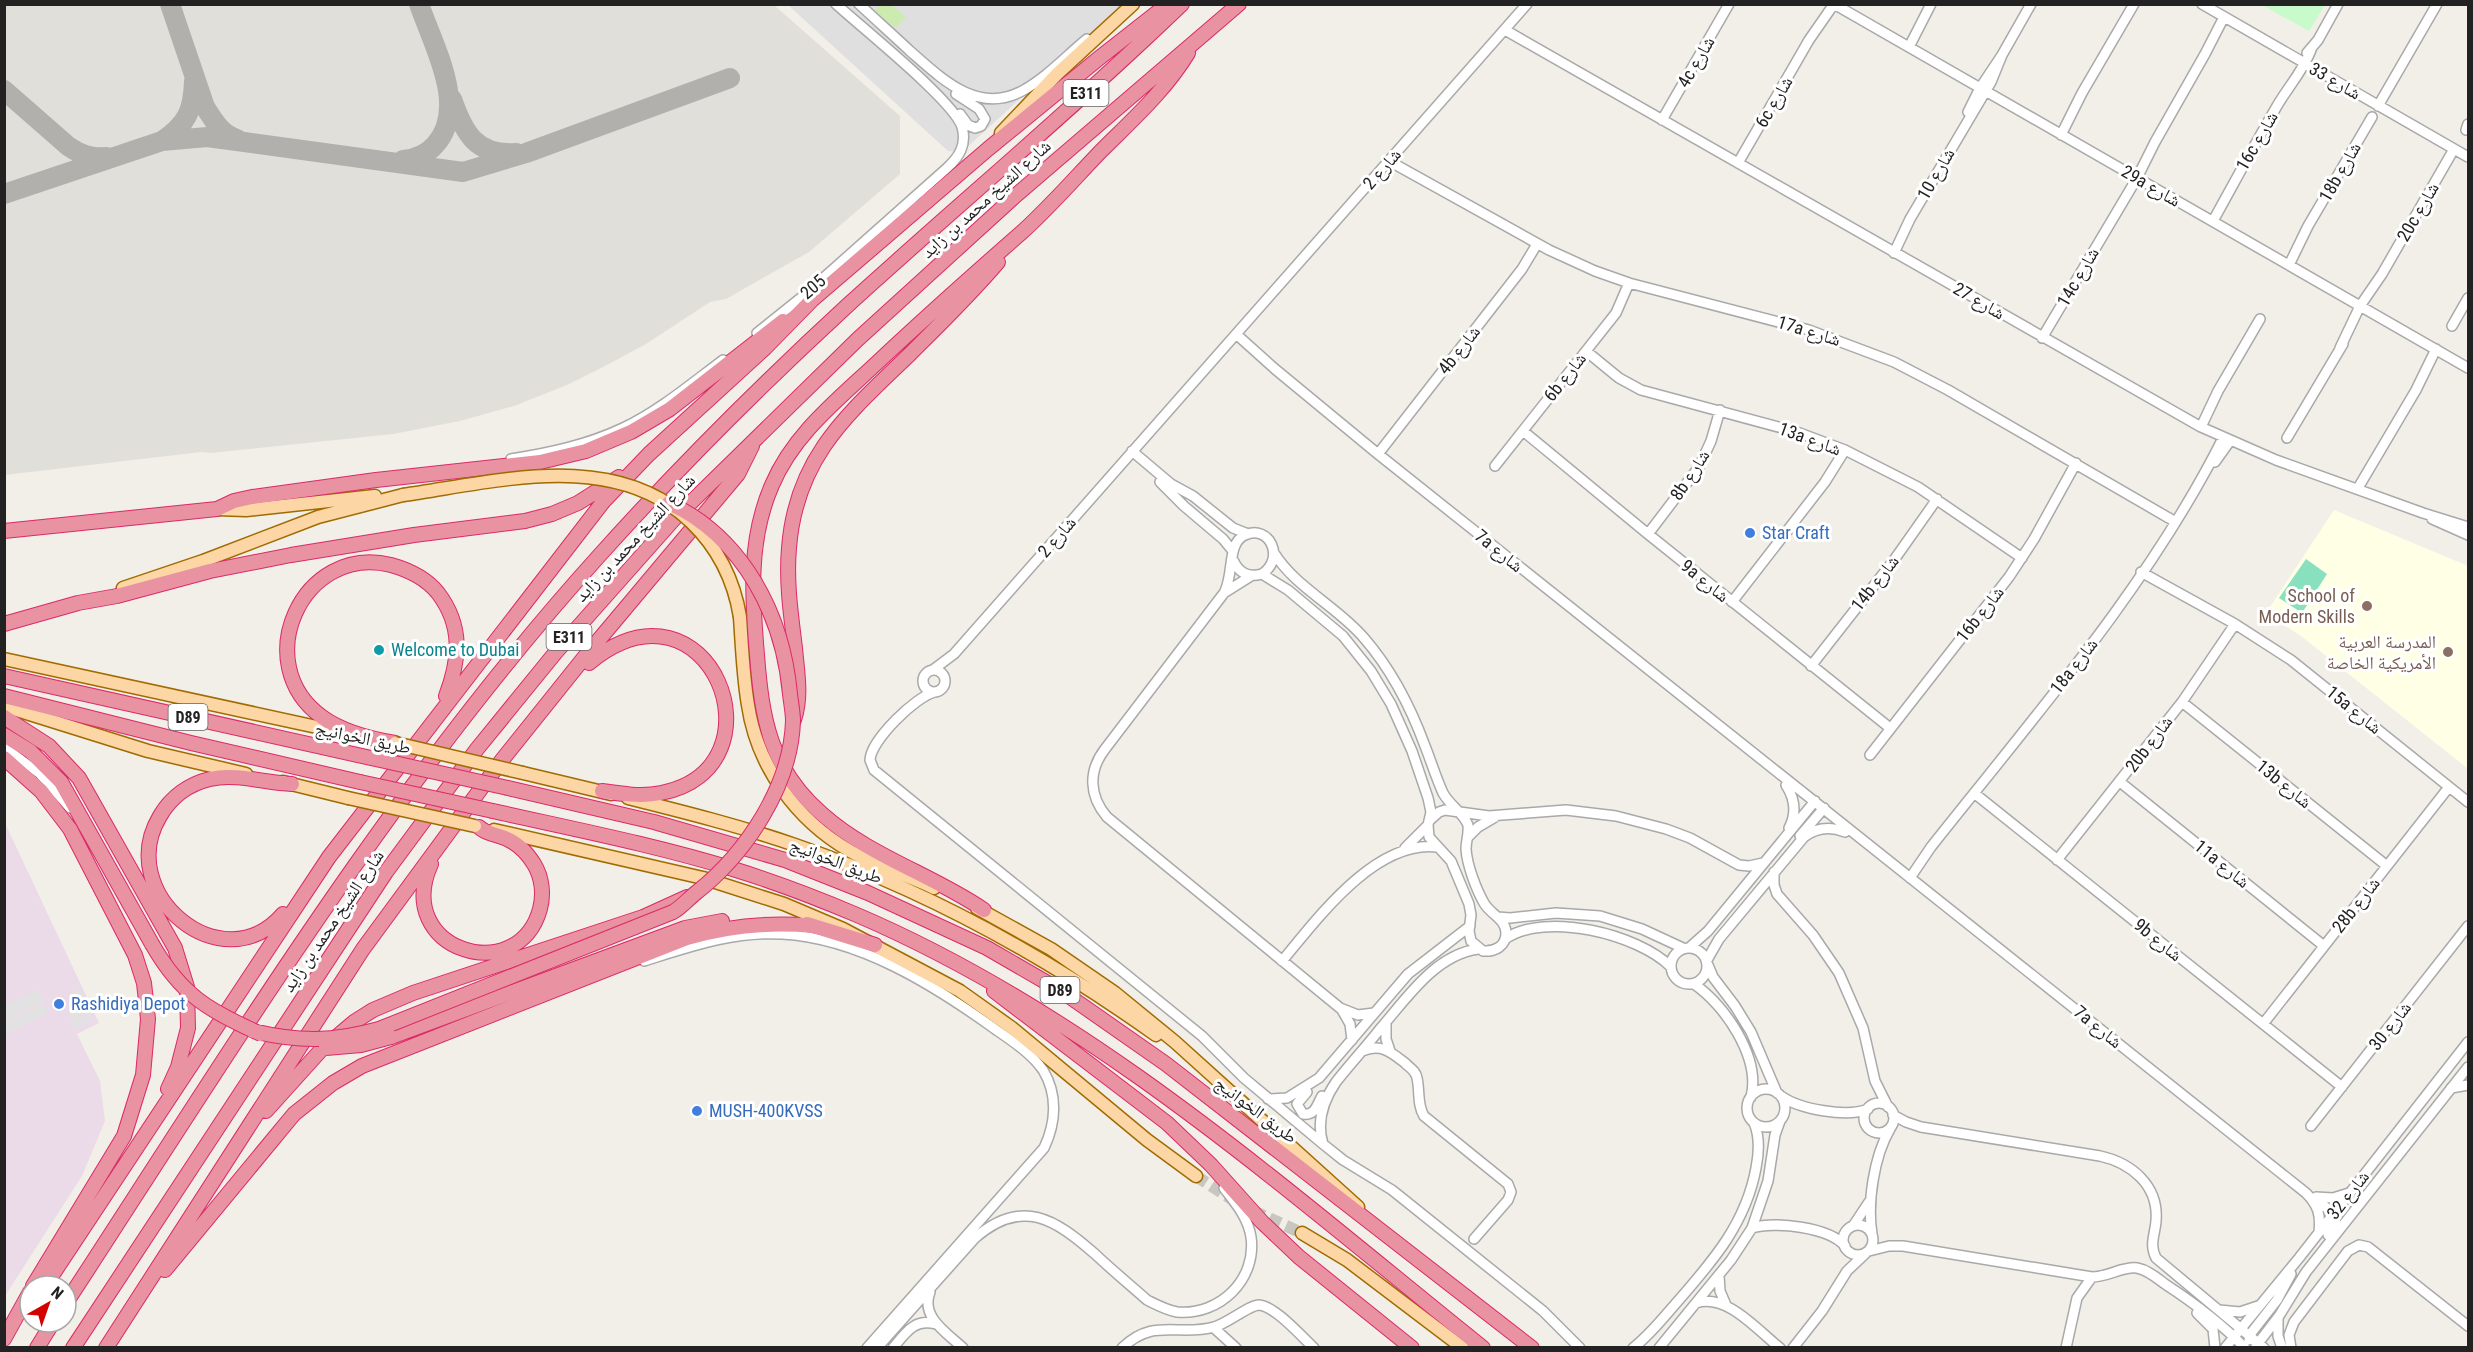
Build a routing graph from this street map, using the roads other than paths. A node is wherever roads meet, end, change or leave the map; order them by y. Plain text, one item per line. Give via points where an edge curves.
1 (836, 4) edge
2 (859, 4) edge
3 (1133, 4) edge
4 (1168, 4) edge
5 (1182, 4) edge
6 (1239, 4) edge
7 (1527, 4) edge
8 (1729, 4) edge
9 (1826, 4) edge
10 (1834, 4) edge
11 (2031, 4) edge
12 (2134, 4) edge
13 (2202, 4) edge
14 (2338, 4) edge
15 (2437, 4) edge
16 (1929, 7) edge
17 (2226, 18) junction
18 (1507, 27) junction
19 (1108, 28) junction
20 (1809, 40) junction
21 (1196, 41) junction
22 (1906, 46) junction
23 (2302, 62) junction
24 (939, 76) junction
25 (929, 87) junction
26 (1983, 90) junction
27 (2378, 106) junction
28 (2372, 117) dead end
29 (1662, 120) junction
30 (2058, 133) junction
31 (988, 149) junction
32 (2454, 149) junction
33 (2469, 157) edge
34 (1392, 158) junction
35 (1738, 164) junction
36 (2135, 177) junction
37 (2210, 219) junction
38 (1022, 232) junction
39 (1537, 243) junction
40 (1891, 251) junction
41 (2286, 263) junction
42 (1629, 283) junction
43 (2469, 298) edge
44 (812, 300) junction
45 (2363, 307) junction
46 (2260, 319) dead end
47 (2452, 326) dead end
48 (1234, 336) junction
49 (2042, 338) junction
50 (1586, 351) junction
51 (2439, 351) junction
52 (2469, 368) edge
53 (1720, 410) junction
54 (2198, 426) junction
55 (1522, 431) junction
56 (2287, 438) dead end
57 (2226, 439) junction
58 (754, 440) junction
59 (1845, 450) junction
60 (649, 454) junction
61 (1130, 454) junction
62 (1378, 454) junction
63 (2076, 463) junction
64 (1495, 466) dead end
65 (463, 471) junction
66 (1150, 471) junction
67 (2362, 490) junction
68 (403, 495) junction
69 (1937, 499) junction
70 (669, 503) junction
71 (217, 509) junction
72 (2422, 513) junction
73 (2175, 521) junction
74 (2469, 527) edge
75 (4, 531) edge
76 (1248, 534) junction
77 (1648, 534) junction
78 (2469, 536) edge
79 (1274, 553) junction
80 (1232, 556) junction
81 (2022, 558) junction
82 (2141, 572) junction
83 (1262, 574) junction
84 (1251, 576) junction
85 (1224, 593) junction
86 (1732, 602) junction
87 (78, 603) junction
88 (4, 624) edge
89 (2235, 624) junction
90 (954, 654) junction
91 (4, 659) edge
92 (1811, 666) junction
93 (934, 669) junction
94 (4, 676) edge
95 (945, 678) junction
96 (562, 685) junction
97 (935, 692) junction
98 (4, 696) edge
99 (2182, 702) junction
100 (4, 706) edge
101 (443, 706) junction
102 (4, 717) edge
103 (793, 721) junction
104 (1890, 728) junction
105 (1725, 731) junction
106 (4, 735) edge
107 (392, 742) junction
108 (4, 747) edge
109 (1870, 755) dead end
110 (4, 758) edge
111 (2120, 782) junction
112 (292, 784) junction
113 (1786, 785) junction
114 (2449, 787) junction
115 (602, 791) junction
116 (1974, 793) junction
117 (2469, 802) edge
118 (1813, 803) junction
119 (1822, 810) junction
120 (1458, 811) junction
121 (1497, 816) junction
122 (1429, 823) junction
123 (477, 826) junction
124 (89, 830) junction
125 (1845, 832) junction
126 (446, 836) junction
127 (1468, 837) junction
128 (1781, 841) junction
129 (1437, 847) junction
130 (1791, 851) junction
131 (1401, 852) junction
132 (329, 857) junction
133 (2057, 860) junction
134 (1890, 862) junction
135 (1735, 863) junction
136 (1763, 863) junction
137 (2387, 866) junction
138 (1774, 872) junction
139 (1908, 876) junction
140 (1741, 890) junction
141 (696, 892) junction
142 (1779, 898) junction
143 (1752, 899) junction
144 (984, 910) junction
145 (1496, 916) junction
146 (813, 926) junction
147 (1470, 926) junction
148 (2469, 926) edge
149 (1505, 939) junction
150 (875, 945) junction
151 (2324, 946) junction
152 (1687, 948) junction
153 (1478, 949) junction
154 (1282, 961) junction
155 (1707, 963) junction
156 (1671, 967) junction
157 (974, 975) junction
158 (576, 983) junction
159 (1694, 984) junction
160 (1340, 1008) junction
161 (1374, 1013) junction
162 (1386, 1023) junction
163 (2263, 1024) junction
164 (253, 1031) junction
165 (1352, 1040) junction
166 (2469, 1042) edge
167 (1362, 1051) junction
168 (1390, 1051) junction
169 (2469, 1067) edge
170 (1203, 1069) junction
171 (1324, 1072) junction
172 (1335, 1082) junction
173 (1875, 1082) junction
174 (2469, 1085) edge
175 (2342, 1087) junction
176 (2451, 1088) junction
177 (1779, 1095) junction
178 (1751, 1097) junction
179 (1268, 1099) junction
180 (1869, 1108) junction
181 (1891, 1111) junction
182 (1780, 1121) junction
183 (1754, 1123) junction
184 (2311, 1126) dead end
185 (1867, 1127) junction
186 (1890, 1129) junction
187 (1323, 1144) junction
188 (137, 1146) junction
189 (1877, 1155) junction
190 (1211, 1165) junction
191 (1196, 1176) tunnel mouth
192 (2351, 1192) junction
193 (2309, 1195) junction
194 (203, 1197) junction
195 (1872, 1197) junction
196 (2334, 1213) junction
197 (1852, 1226) junction
198 (1378, 1227) junction
199 (1752, 1228) junction
200 (2319, 1232) junction
201 (1302, 1233) tunnel mouth
202 (1872, 1234) junction
203 (1474, 1239) dead end
204 (1845, 1247) junction
205 (1867, 1252) junction
206 (2299, 1258) junction
207 (2306, 1272) junction
208 (2066, 1273) junction
209 (40, 1274) edge
210 (53, 1274) edge
211 (1719, 1275) junction
212 (1843, 1276) junction
213 (2092, 1277) junction
214 (935, 1283) junction
215 (78, 1285) edge
216 (2177, 1291) junction
217 (2077, 1298) junction
218 (1695, 1304) junction
219 (1726, 1305) junction
220 (2260, 1305) junction
221 (2219, 1310) junction
222 (18, 1314) edge
223 (2279, 1316) junction
224 (126, 1318) junction
225 (938, 1324) junction
226 (2469, 1326) edge
227 (18, 1328) edge
228 (1214, 1328) junction
229 (1653, 1330) junction
230 (2238, 1332) junction
231 (45, 1334) edge
232 (2250, 1336) junction
233 (4, 1340) edge
234 (1660, 1345) edge
235 (2251, 1346) edge
236 (5, 1347) edge
237 (37, 1347) edge
238 (73, 1347) edge
239 (106, 1347) edge
240 (867, 1347) edge
241 (877, 1347) edge
242 (893, 1347) edge
243 (963, 1347) edge
244 (1122, 1347) edge
245 (1236, 1347) edge
246 (1314, 1347) edge
247 (1412, 1347) edge
248 (1463, 1347) edge
249 (1483, 1347) edge
250 (1532, 1347) edge
251 (1580, 1347) edge
252 (1632, 1347) edge
253 (1640, 1347) edge
254 (1780, 1347) edge
255 (1793, 1347) edge
256 (2066, 1347) edge
257 (2215, 1347) edge
258 (2225, 1347) edge
259 (2282, 1347) edge
260 (2291, 1347) edge

1 - 25 street, 205
2 - 24 street
3 - 19 main road
4 - 31 highway
5 - 215 highway, شارع الشيخ محمد بن زايد / E311 via 776,373 670,480 566,594 488,687 362,854
6 - 21 highway, شارع الشيخ محمد بن زايد / E311
7 - 18 street, شارع 2
8 - 29 street, 4c شارع
9 - 20 street, 6c شارع
10 - 20 street, 6c شارع
10 - 22 street, 29a شارع
11 - 26 street, شارع 10
12 - 30 street
13 - 17 street, شارع 33
14 - 23 street, 16c شارع
15 - 27 street
16 - 22 street
17 - 23 street, شارع 33
17 - 36 street, 14c شارع
18 - 29 street, شارع 27
18 - 34 street, شارع 2
19 - 24 street via 1087,39 1030,85 1007,96 976,97
19 - 31 main road via 1057,74
20 - 35 street, 6c شارع
21 - 38 highway via 1165,86
21 - 58 highway, شارع الشيخ محمد بن زايد / E311 via 937,267
22 - 26 street, 29a شارع
23 - 27 street, شارع 33
23 - 37 street, 16c شارع
24 - 25 street via 956,94 983,112 981,126 968,125 953,106
25 - 65 street, 205 via 960,123 963,140 959,154 802,297 688,386 622,428 568,448
26 - 30 street, 29a شارع
26 - 40 street, شارع 10
27 - 32 street, شارع 33
28 - 41 street, 18b شارع
29 - 35 street, شارع 27
30 - 36 street, 29a شارع
31 - 44 highway
32 - 33 street, شارع 33
32 - 45 street, 20c شارع
34 - 39 street, 17a شارع
34 - 48 street, شارع 2
35 - 40 street, شارع 27
36 - 37 street, 29a شارع
36 - 49 street, 14c شارع
37 - 41 street, 29a شارع
38 - 103 highway, bridge via 943,321 852,409 827,440 809,472 792,526 788,563 798,693
38 - 144 highway via 808,428 772,484 753,564 763,715 769,739 794,783 820,813 848,835
39 - 42 street, 17a شارع
39 - 62 street, 4b شارع via 1522,269
40 - 49 street, شارع 27
41 - 45 street, 29a شارع
42 - 50 street, 6b شارع via 1616,313
42 - 63 street, 17a شارع via 1809,330 1866,350 1921,375
43 - 47 street
44 - 60 highway
44 - 65 highway via 675,405 621,438 564,458
45 - 51 street, 29a شارع
45 - 56 street, 20c شارع
46 - 54 street
48 - 61 street, شارع 2
48 - 62 street, 7a شارع
49 - 54 street, شارع 27
50 - 53 street, 13a شارع via 1641,390
50 - 55 street, 6b شارع
51 - 52 street, 29a شارع
51 - 67 street
53 - 59 street, 13a شارع
53 - 77 street, 8b شارع via 1699,467
54 - 57 street, شارع 27
55 - 64 street, 6b شارع
55 - 77 street, 9a شارع
57 - 67 street, شارع 27
57 - 73 street, 18a شارع
58 - 96 highway via 738,474
58 - 238 highway, شارع الشيخ محمد بن زايد / E311 via 636,560 556,652 442,796 386,872
59 - 69 street, 13a شارع
59 - 86 street
60 - 87 highway via 578,503 543,516 291,555
60 - 101 highway via 590,519
61 - 66 street
61 - 90 street, شارع 2
62 - 105 street, 7a شارع
63 - 73 street, 17a شارع
63 - 81 street, 16b شارع
65 - 71 highway via 252,497
66 - 76 street
66 - 80 street via 1187,510 1223,539
67 - 72 street, شارع 27
68 - 70 main road, bridge via 566,475 610,481
68 - 71 main road
68 - 87 main road via 318,517
69 - 81 street, 13a شارع
69 - 92 street, 14b شارع
70 - 103 highway, bridge via 691,514 721,539 755,582 780,636
70 - 144 main road, bridge via 714,548 734,589 753,730 760,751 786,795 821,831 851,852
71 - 75 highway
72 - 74 street, شارع 27
72 - 78 street, شارع 27
73 - 82 street, 18a شارع
76 - 79 street via 1266,537
76 - 80 street via 1238,540
77 - 86 street, 9a شارع
79 - 83 street via 1272,566
79 - 120 street via 1290,573 1353,626 1383,663 1412,715 1444,793
80 - 84 street via 1239,571
80 - 85 street via 1230,580
81 - 104 street, 16b شارع
82 - 89 street, 15a شارع
82 - 116 street, 18a شارع via 2101,632
83 - 84 street
83 - 122 street via 1282,585 1331,626 1371,670 1412,751 1428,798
84 - 85 street
85 - 154 street via 1099,756 1093,773 1093,792 1107,817
86 - 92 street, 9a شارع
87 - 88 highway
89 - 99 street, 20b شارع
89 - 114 street, 15a شارع via 2310,673
90 - 93 street
90 - 95 street
91 - 107 main road
92 - 104 street, 9a شارع
93 - 95 street
93 - 97 street via 925,673 922,683
94 - 198 highway, طريق الخوانيج / D89, bridge via 654,822 785,860 868,893 950,929 1025,969 1099,1016
95 - 97 street via 943,688
96 - 115 highway via 611,646 646,636 663,637 691,648 708,663 721,685 727,712 724,737 700,775 659,794
96 - 126 highway
97 - 179 street via 914,702 875,746 870,760 874,770 1202,1036
98 - 157 highway, D89, bridge via 190,743 693,857 776,883 897,933
99 - 111 street, 20b شارع
99 - 137 street, 13b شارع
100 - 112 main road via 148,751
101 - 107 highway via 458,658 458,640 454,621 435,589 404,568 385,564 347,566 330,574 302,598 293,614 288,632 290,670 307,703 321,716 344,728
101 - 132 highway
102 - 188 highway via 49,746 83,784 166,930 182,967 188,1007 184,1048 170,1086
103 - 141 highway, bridge via 783,772 753,831 726,867
104 - 109 street, 16b شارع
105 - 113 street, 7a شارع
105 - 118 street, 7a شارع
106 - 124 highway via 52,771
107 - 115 main road, bridge
108 - 124 street via 40,774
110 - 209 highway via 41,791 70,829 135,955 144,983 148,1020 143,1075 124,1136
111 - 133 street, 20b شارع
111 - 151 street, 11a شارع
112 - 123 main road, bridge
112 - 132 highway via 218,777 194,784 179,794 162,813 151,836 148,861 157,893 173,914 194,930 219,938 245,937 279,918 314,869
113 - 118 street, 7a شارع
113 - 128 street via 1794,801 1794,814
114 - 117 street, 15a شارع
114 - 137 street, 28b شارع
115 - 170 main road via 796,845 907,890 1036,956
116 - 133 street, 9b شارع
116 - 139 street, 18a شارع
118 - 119 street, 7a شارع
118 - 128 street
119 - 125 street, 7a شارع
119 - 130 street
119 - 134 street, 7a شارع
120 - 121 street
120 - 122 street via 1439,812
120 - 127 street via 1468,825
121 - 127 street
121 - 135 street via 1566,810 1617,816 1690,838
122 - 129 street via 1429,837
122 - 131 street
123 - 126 highway via 521,848 540,877 538,915 522,938 500,951 474,953 461,949 449,944 431,924 423,888
123 - 150 main road via 721,883 810,914
124 - 164 highway, bridge via 170,973 222,1017
125 - 130 street via 1833,828 1814,831
125 - 134 street, 7a شارع
126 - 194 highway via 363,949
127 - 145 street via 1469,862 1483,901
128 - 136 street
129 - 131 street via 1415,847
129 - 147 street via 1455,867 1471,909
130 - 138 street
131 - 154 street via 1340,895
132 - 188 highway
133 - 163 street, 9b شارع
134 - 139 street, 7a شارع
135 - 136 street
135 - 140 street via 1742,875
136 - 140 street
137 - 151 street, 28b شارع
138 - 142 street
138 - 143 street
139 - 193 street, 7a شارع
140 - 152 street via 1704,936
141 - 164 highway, bridge via 674,912 642,926 379,1029 309,1040
141 - 194 highway via 643,917 392,1000 354,1022 277,1097
142 - 143 street via 1765,894
142 - 173 street via 1814,935 1839,973 1863,1028
143 - 155 street via 1715,944
144 - 170 main road via 1107,987
145 - 149 street via 1506,929
145 - 152 street via 1600,916
146 - 150 highway
146 - 158 highway via 756,925 714,931
146 - 164 highway, bridge via 762,918 723,920 685,928 391,1037 351,1047 291,1044
147 - 153 street via 1471,941
147 - 161 street via 1418,964
148 - 175 street, شارع 30
149 - 153 street via 1493,950
149 - 156 street via 1521,931 1546,928 1601,932 1653,952
150 - 191 main road via 960,991 1012,1028
151 - 163 street, 28b شارع
152 - 155 street via 1700,951
152 - 156 street via 1674,955
153 - 162 street via 1460,954 1433,971
154 - 160 street
155 - 159 street via 1703,979
155 - 177 street via 1751,1032
156 - 159 street via 1678,981
157 - 190 highway via 1143,1104
157 - 249 highway, D89 via 1045,1014 1200,1123
158 - 224 highway via 378,1059 319,1093 283,1126
158 - 240 street via 714,940 765,933 798,935 856,951 911,976 984,1021 1037,1063 1054,1102 1053,1125 1044,1148
159 - 178 street via 1717,1004 1739,1037 1753,1077
160 - 161 street via 1358,1015
160 - 165 street via 1350,1024
161 - 165 street
162 - 167 street
162 - 168 street
163 - 175 street, 9b شارع
165 - 171 street
166 - 192 street, شارع 32
167 - 168 street via 1378,1047
167 - 172 street
168 - 203 street via 1416,1074 1424,1116 1510,1188 1508,1200
169 - 176 street, شارع 32
170 - 198 main road
171 - 172 street via 1317,1084 1298,1100 1299,1112 1307,1115 1314,1111
171 - 179 street via 1293,1095 1281,1100
172 - 187 street via 1321,1115
173 - 180 street
173 - 181 street
174 - 176 street
175 - 184 street, شارع 30
176 - 207 street, شارع 32
177 - 178 street via 1763,1090
177 - 180 street via 1800,1106 1844,1113
177 - 182 street via 1785,1109
178 - 183 street via 1748,1113
179 - 187 street
180 - 181 street via 1879,1104
180 - 185 street via 1864,1118
181 - 186 street
181 - 221 street via 1921,1127 2123,1162 2141,1177 2153,1198 2156,1221 2151,1246 2156,1258
182 - 183 street via 1765,1127
182 - 199 street via 1768,1182
183 - 229 street via 1759,1141 1757,1163 1744,1212 1718,1253
185 - 186 street via 1875,1133
185 - 189 street
186 - 189 street
187 - 251 street via 1392,1190 1543,1311
188 - 210 highway
189 - 195 street
190 - 214 street via 1246,1220 1251,1251 1249,1266 1233,1293 1207,1309 1184,1312 1147,1300 1060,1226 1031,1216 1000,1221 987,1228
190 - 247 highway via 1299,1257
192 - 193 street via 2333,1198
192 - 196 street, شارع 32
193 - 196 street
193 - 200 street, 7a شارع via 2318,1208
194 - 224 highway
195 - 197 street
195 - 202 street
196 - 200 street, شارع 32
196 - 207 street via 2335,1225 2312,1256
197 - 202 street via 1866,1227
197 - 204 street via 1845,1233
198 - 250 highway, طريق الخوانيج / D89
199 - 204 street via 1770,1224 1822,1232
199 - 211 street
200 - 206 street, شارع 32
201 - 248 main road via 1347,1260
202 - 205 street via 1873,1243
204 - 205 street via 1854,1254
204 - 212 street
205 - 208 street via 1903,1246
205 - 212 street
206 - 220 street, شارع 32
206 - 232 street via 2277,1300
207 - 223 street, شارع 32
208 - 213 street
208 - 217 street
211 - 218 street
211 - 219 street
212 - 255 street
213 - 216 street via 2138,1268
213 - 217 street
214 - 225 street via 927,1309
214 - 241 street
216 - 230 street
216 - 257 street via 2210,1323
217 - 256 street
218 - 219 street via 1713,1301
218 - 234 street
219 - 254 street
220 - 221 street via 2240,1312
220 - 230 street, شارع 32
221 - 230 street
222 - 233 highway
223 - 235 street, شارع 32
223 - 259 street via 2277,1330
224 - 239 highway
225 - 242 street via 914,1325
225 - 243 street
226 - 260 street via 2368,1247 2359,1245 2348,1251 2294,1323 2289,1335
227 - 236 highway
228 - 244 street via 1152,1330
228 - 245 street
228 - 246 street via 1260,1305 1281,1317
229 - 252 street
229 - 253 street
230 - 232 street
230 - 235 street
230 - 258 street, شارع 32
231 - 237 highway
232 - 235 street

